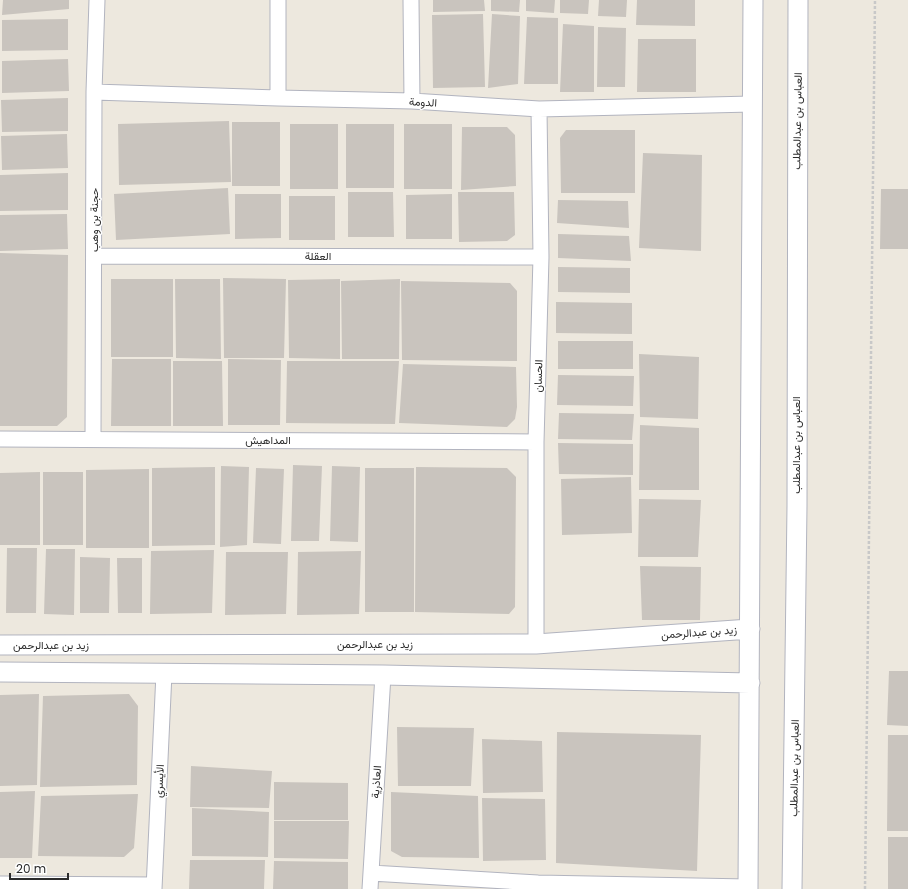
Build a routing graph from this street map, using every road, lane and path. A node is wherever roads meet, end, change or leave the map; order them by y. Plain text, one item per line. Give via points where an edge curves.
1 (96, 0) edge
2 (278, 0) edge
3 (411, 0) edge
4 (752, 0) edge
5 (798, 0) edge
6 (875, 0) edge
7 (94, 92) junction
8 (278, 98) junction
9 (412, 101) junction
10 (752, 104) junction
11 (539, 109) junction
12 (94, 256) junction
13 (542, 257) junction
14 (0, 439) edge
15 (93, 439) junction
16 (536, 442) junction
17 (750, 629) junction
18 (536, 644) junction
19 (0, 645) edge
20 (0, 672) edge
21 (164, 673) junction
22 (383, 675) junction
23 (750, 683) junction
24 (371, 873) junction
25 (0, 884) edge
26 (538, 886) edge
27 (154, 887) edge
28 (748, 888) edge
29 (370, 889) edge
30 (792, 889) edge
31 (865, 889) edge

1 - 7 street, حجنة بن وهب
2 - 8 street
3 - 9 street
4 - 10 street
5 - 30 street, العباس بن عبدالمطلب via 797,506
6 - 31 path
7 - 8 street, الدومة
7 - 12 street, حجنة بن وهب
8 - 9 street, الدومة
9 - 11 street, الدومة
10 - 11 street, الدومة
10 - 17 street
11 - 13 street, الحسان
12 - 13 street, العقلة
12 - 15 street, حجنة بن وهب
13 - 16 street, الحسان
14 - 15 street, المداهيش
15 - 16 street, المداهيش
16 - 18 street, الحسان
17 - 18 street, زيد بن عبدالرحمن
17 - 23 street
18 - 19 street, زيد بن عبدالرحمن
20 - 21 street
21 - 22 street
21 - 27 street, الأيسري
22 - 23 street
22 - 24 street, العاذرية
23 - 28 street
24 - 26 street
24 - 29 street, العاذرية
25 - 27 street
26 - 28 street

